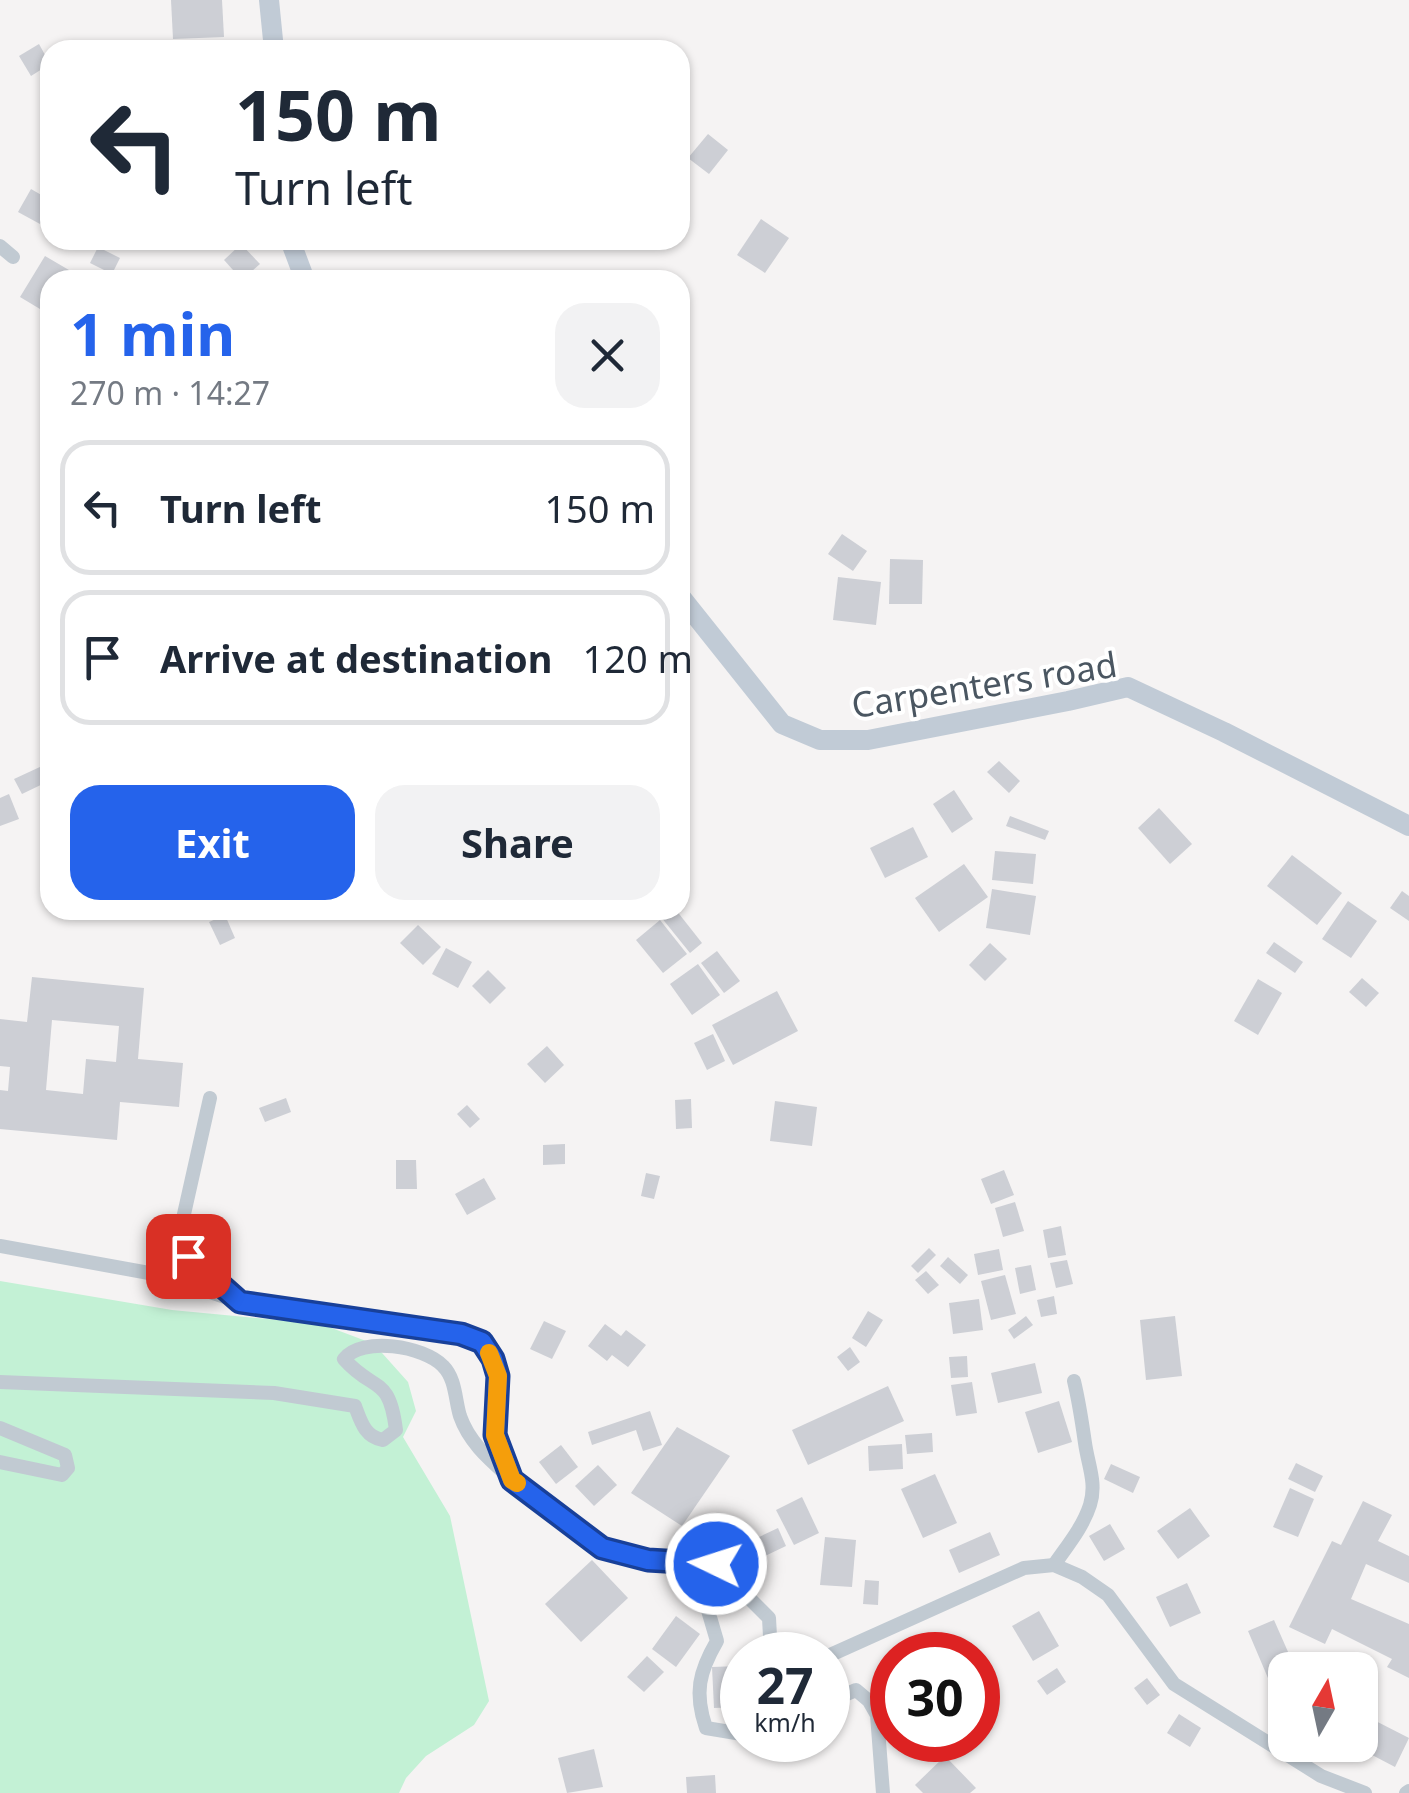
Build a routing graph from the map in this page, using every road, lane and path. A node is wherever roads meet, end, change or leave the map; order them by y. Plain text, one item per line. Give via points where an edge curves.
1 (269, 0) edge
2 (273, 40) edge
3 (0, 246) edge
4 (12, 257) dead end
5 (690, 609) edge
6 (1409, 826) edge
7 (210, 1098) dead end
8 (0, 1246) edge
9 (240, 1302) junction
10 (1074, 1381) dead end
11 (0, 1382) edge
12 (0, 1428) edge
13 (0, 1462) edge
14 (512, 1480) junction
15 (716, 1564) junction
16 (1054, 1565) junction
17 (770, 1632) edge
18 (850, 1646) edge
19 (850, 1693) edge
20 (720, 1730) edge
21 (883, 1793) edge
22 (1365, 1793) edge

1 - 2 street
3 - 4 street
5 - 6 street, Carpenters road via 782,724 820,740 868,740 1128,687
7 - 9 street via 180,1232 188,1256
8 - 9 street via 160,1275
9 - 14 street via 482,1342 498,1376 495,1435
10 - 16 street via 1093,1489 1082,1522
11 - 14 street via 274,1393 355,1406 363,1428 384,1440 396,1430 393,1406 382,1386 344,1359 374,1344 422,1352 444,1367 474,1443
12 - 13 street via 65,1456 68,1468 62,1475
14 - 15 street via 602,1548 648,1560
15 - 17 street via 768,1618
15 - 20 street via 702,1590 717,1641 703,1664 698,1706 706,1728
16 - 18 street via 1024,1568
16 - 22 street via 1108,1596 1174,1684 1321,1776
19 - 21 street via 856,1690 877,1715

